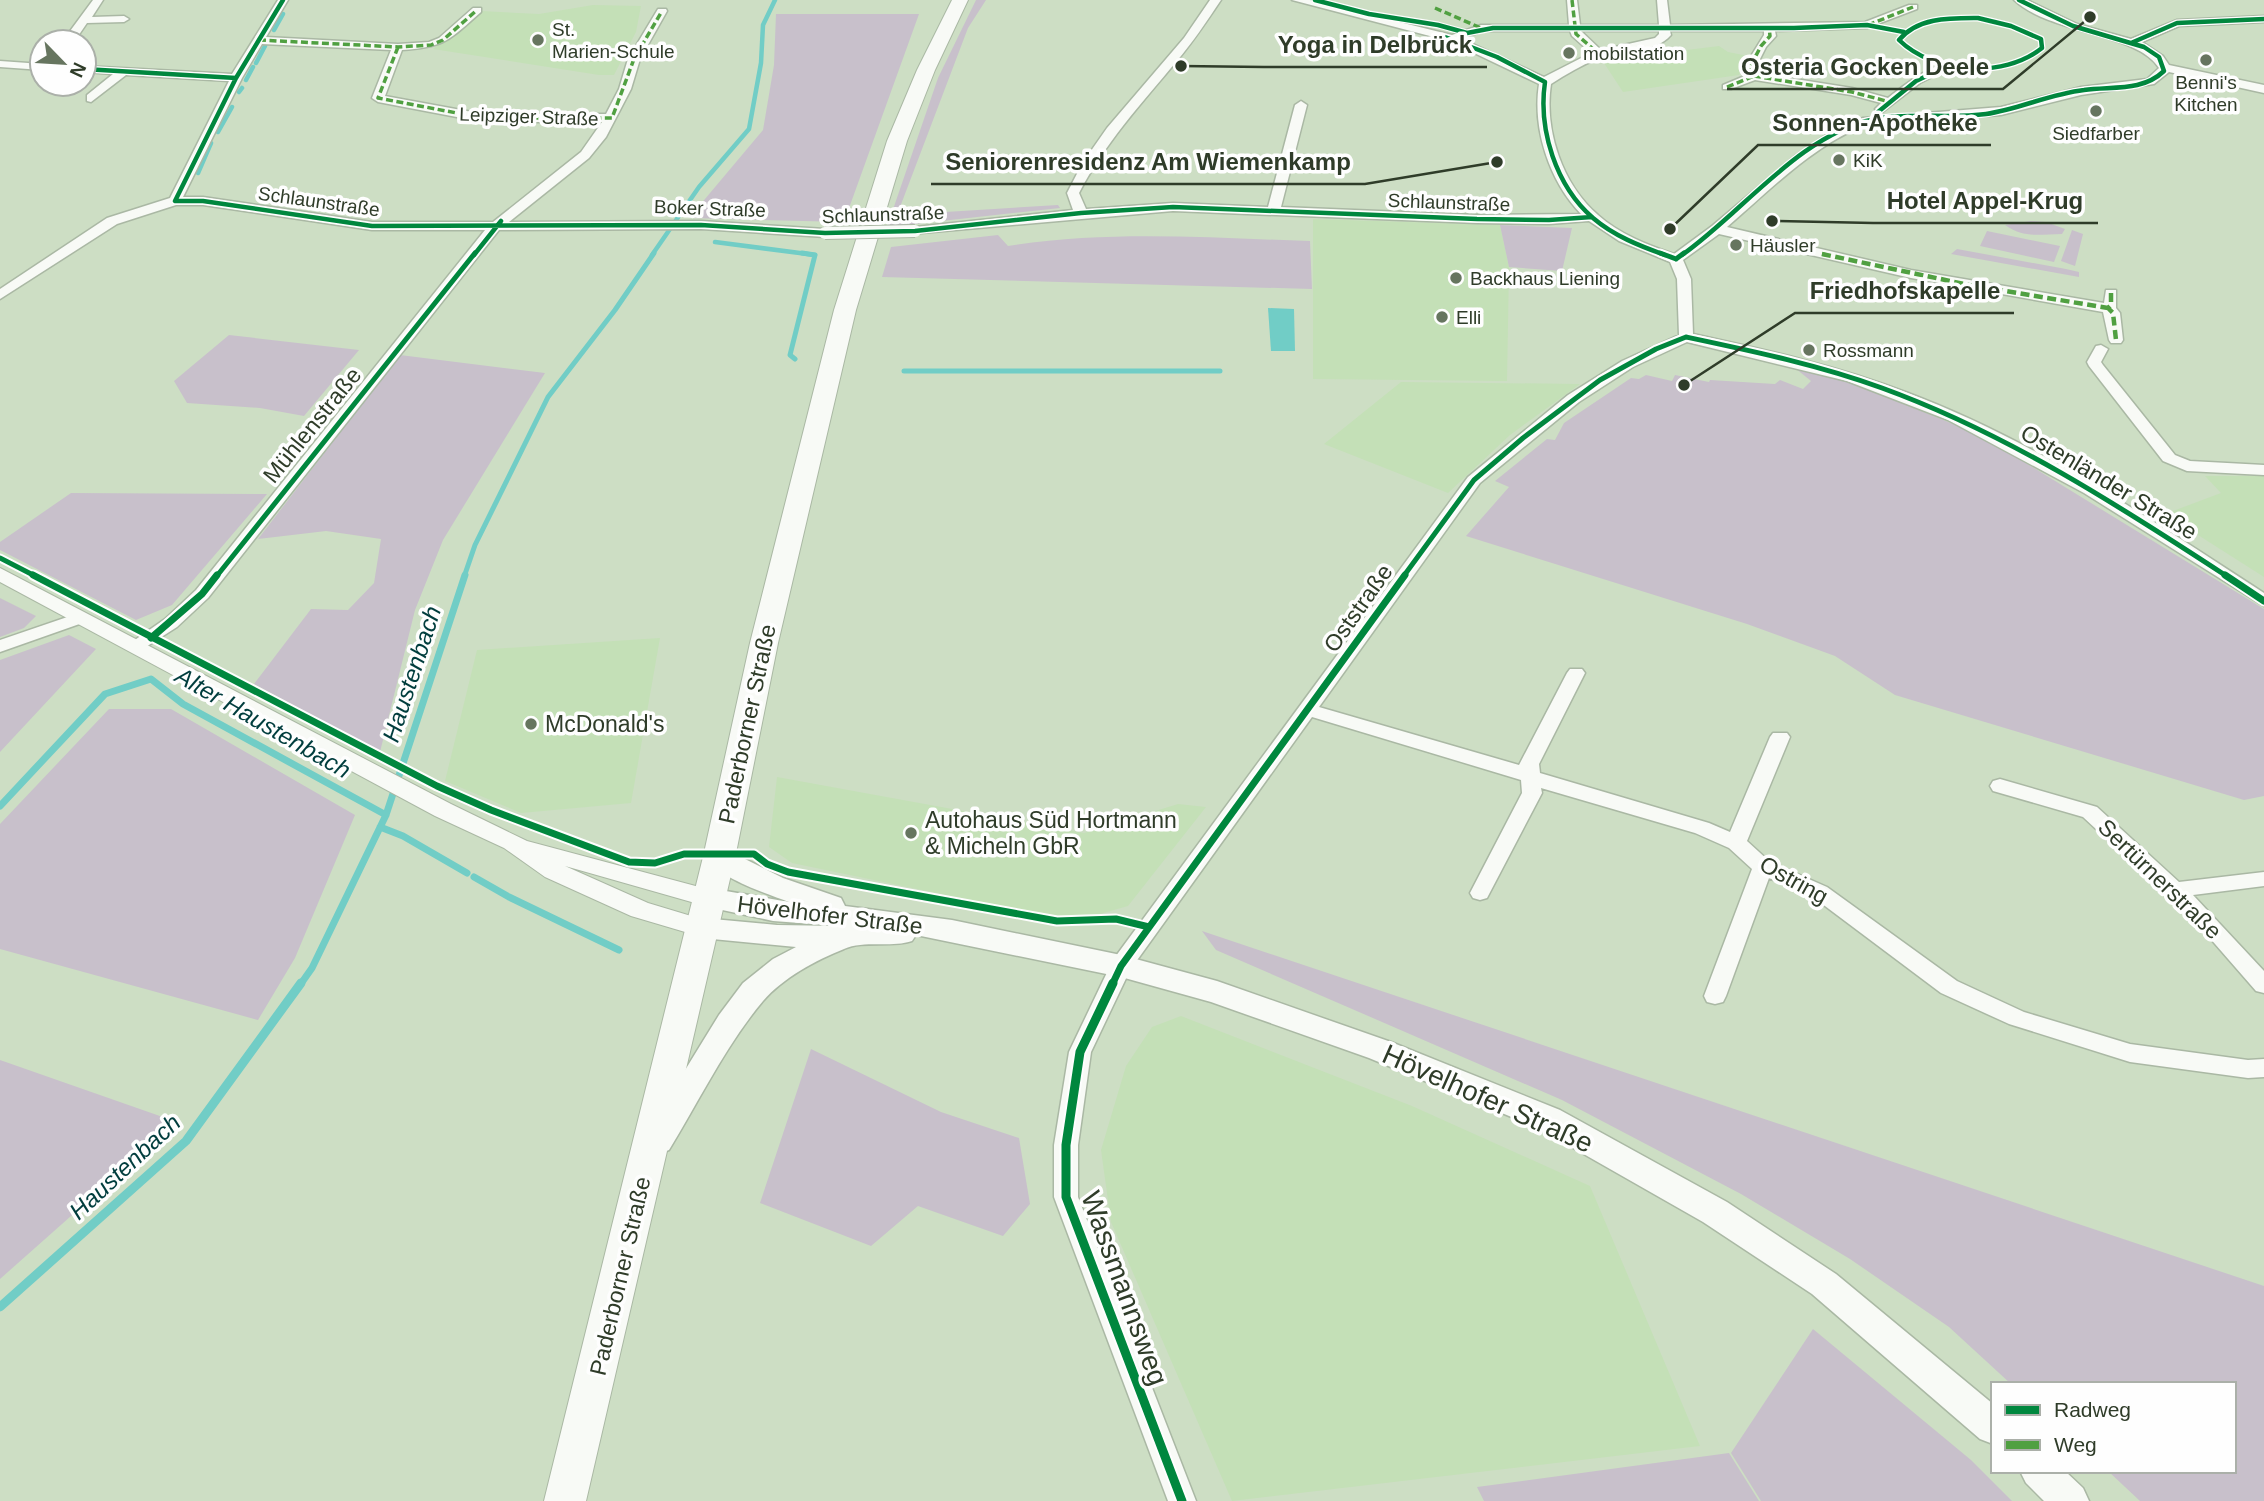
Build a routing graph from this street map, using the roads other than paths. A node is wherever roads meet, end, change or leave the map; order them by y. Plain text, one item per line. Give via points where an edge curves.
1 (98, 0) edge
2 (282, 0) edge
3 (960, 0) edge
4 (1216, 0) edge
5 (1297, 0) edge
6 (1572, 0) edge
7 (1662, 0) edge
8 (2019, 0) edge
9 (1913, 7) dead end
10 (477, 10) dead end
11 (662, 11) dead end
12 (124, 19) dead end
13 (2264, 19) edge
14 (84, 20) junction
15 (1666, 27) junction
16 (1769, 27) junction
17 (78, 28) edge
18 (1574, 28) junction
19 (1454, 39) junction
20 (259, 40) junction
21 (2132, 43) junction
22 (398, 47) junction
23 (1599, 54) junction
24 (0, 64) edge
25 (15, 65) junction
26 (28, 65) edge
27 (1950, 65) dead end
28 (2165, 68) junction
29 (98, 70) edge
30 (122, 72) junction
31 (0, 76) edge
32 (1754, 76) junction
33 (236, 78) junction
34 (1545, 82) junction
35 (1727, 87) dead end
36 (2264, 89) edge
37 (98, 91) edge
38 (1891, 102) junction
39 (1301, 105) dead end
40 (612, 118) junction
41 (1876, 119) junction
42 (978, 161) dead end
43 (1087, 162) junction
44 (175, 201) junction
45 (1274, 210) junction
46 (1081, 213) junction
47 (1592, 218) junction
48 (494, 227) junction
49 (1717, 229) junction
50 (1676, 259) junction
51 (0, 295) edge
52 (1686, 337) junction
53 (2116, 340) dead end
54 (2101, 349) dead end
55 (2264, 470) edge
56 (0, 574) edge
57 (2264, 601) edge
58 (82, 617) junction
59 (0, 646) edge
60 (138, 646) junction
61 (1576, 673) dead end
62 (1310, 709) junction
63 (1780, 737) dead end
64 (1532, 779) junction
65 (2000, 786) dead end
66 (1737, 843) junction
67 (719, 856) junction
68 (1763, 867) junction
69 (2264, 879) edge
70 (2176, 890) junction
71 (1480, 893) dead end
72 (706, 913) junction
73 (873, 918) junction
74 (952, 930) junction
75 (841, 937) junction
76 (1121, 966) junction
77 (2264, 985) edge
78 (1715, 996) dead end
79 (2264, 1068) edge
80 (649, 1154) junction
81 (1991, 1425) edge
82 (2041, 1473) edge
83 (565, 1501) edge
84 (1182, 1501) edge
85 (2070, 1501) edge

1 - 14 street
2 - 20 street
3 - 67 main road, Paderborner Straße via 897,141 845,310 764,643
4 - 43 street
5 - 19 street
6 - 18 street
7 - 15 street
8 - 21 street via 2073,26
9 - 16 street via 1867,25
10 - 22 street via 436,44
11 - 40 street, Leipziger Straße via 634,59
12 - 14 street
13 - 21 street via 2177,23
14 - 17 street
15 - 16 street
15 - 18 street
15 - 23 street via 1659,41
16 - 32 street via 1770,36 1749,69
18 - 19 street via 1481,28
18 - 23 street
19 - 34 street
20 - 22 street
20 - 33 street
21 - 28 street via 2154,53
22 - 40 street, Leipziger Straße via 378,98 483,118
23 - 34 street
24 - 25 street
25 - 26 street
25 - 31 street
27 - 38 street via 1916,81
28 - 36 street
28 - 41 street via 2150,82 2081,91 1993,113
29 - 30 street
30 - 33 street
30 - 37 street
32 - 35 street
32 - 38 street
33 - 44 street
34 - 47 street via 1543,118 1551,149 1560,172
38 - 41 street
39 - 45 street
40 - 48 street, Leipziger Straße via 585,155
41 - 49 street via 1842,130 1817,146
42 - 43 street
43 - 46 street via 1073,193
44 - 48 street, Schlaunstraße via 204,201 372,226
44 - 51 street, Schlaunstraße via 112,221
45 - 46 street, Schlaunstraße via 1173,208
45 - 47 street, Schlaunstraße via 1489,219
46 - 48 street, Schlaunstraße, bridge via 915,231 825,233 690,225
47 - 50 street via 1621,238
48 - 60 street, Mühlenstraße via 202,594
49 - 50 street
49 - 53 street via 1969,285 2109,300
50 - 52 street via 1684,279
52 - 57 street, Ostenländer Straße via 1850,377 1951,415 2042,462
52 - 62 street, Oststraße via 1656,348 1567,402 1474,480
54 - 55 street via 2096,366 2169,457 2187,466
56 - 58 street
58 - 59 street
58 - 60 street
60 - 72 street via 412,794 512,842 554,871 640,910
61 - 64 street via 1529,764
62 - 64 street, Ostring
62 - 76 street, Oststraße
63 - 66 street
64 - 66 street, Ostring via 1702,828
64 - 71 street via 1532,793
65 - 70 street, Sertürnerstraße via 2090,812
66 - 68 street, Ostring
67 - 72 main road, Paderborner Straße
67 - 73 main road via 774,888
68 - 78 street
68 - 79 street, Ostring via 1820,892 1949,987 2017,1018 2130,1053
69 - 70 street
70 - 77 street, Sertürnerstraße
72 - 73 main road, Hövelhofer Straße via 773,911
72 - 75 main road, Hövelhofer Straße via 748,935
72 - 80 main road, Paderborner Straße
73 - 74 main road, Hövelhofer Straße
74 - 75 main road, Hövelhofer Straße
74 - 76 main road, Hövelhofer Straße
75 - 80 main road via 783,967 754,991
76 - 81 main road, Hövelhofer Straße via 1217,992 1380,1049 1549,1119 1715,1212 1824,1284
76 - 84 street, Wassmannsweg via 1080,1052 1066,1144 1066,1197
80 - 83 main road, Paderborner Straße
82 - 85 main road

